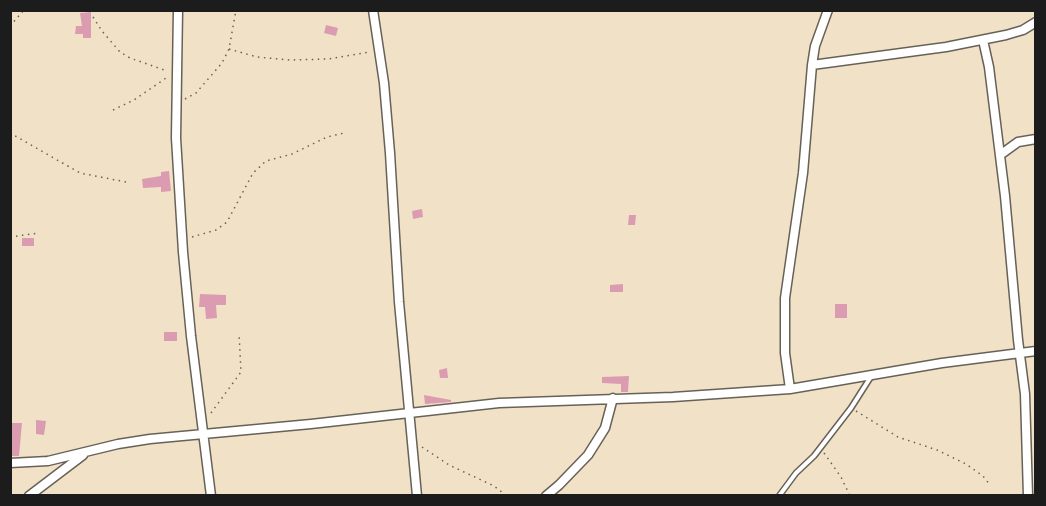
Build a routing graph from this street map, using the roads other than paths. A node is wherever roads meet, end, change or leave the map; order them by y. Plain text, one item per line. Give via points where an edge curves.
1 (178, 10) edge
2 (373, 10) edge
3 (828, 10) edge
4 (1035, 22) edge
5 (983, 40) junction
6 (812, 65) junction
7 (1035, 139) edge
8 (1000, 155) junction
9 (1035, 351) edge
10 (1020, 354) junction
11 (872, 374) junction
12 (790, 389) junction
13 (613, 398) junction
14 (408, 414) junction
15 (203, 430) junction
16 (86, 453) junction
17 (10, 463) edge
18 (29, 495) edge
19 (211, 495) edge
20 (417, 495) edge
21 (546, 495) edge
22 (779, 495) edge
23 (1028, 495) edge

1 - 15 street via 176,138 191,336
2 - 14 street via 390,153
3 - 6 street
4 - 5 street via 1016,32
5 - 6 street
5 - 8 street
6 - 12 street via 784,317
7 - 8 street via 1017,142
8 - 10 street
9 - 10 street
10 - 11 street
10 - 23 street via 1027,407
11 - 12 street
11 - 22 lane via 851,408
12 - 13 street
13 - 14 street via 498,403
13 - 21 street via 605,428 588,455
14 - 15 street
14 - 20 street
15 - 16 street
15 - 19 street
16 - 17 street
16 - 18 street

